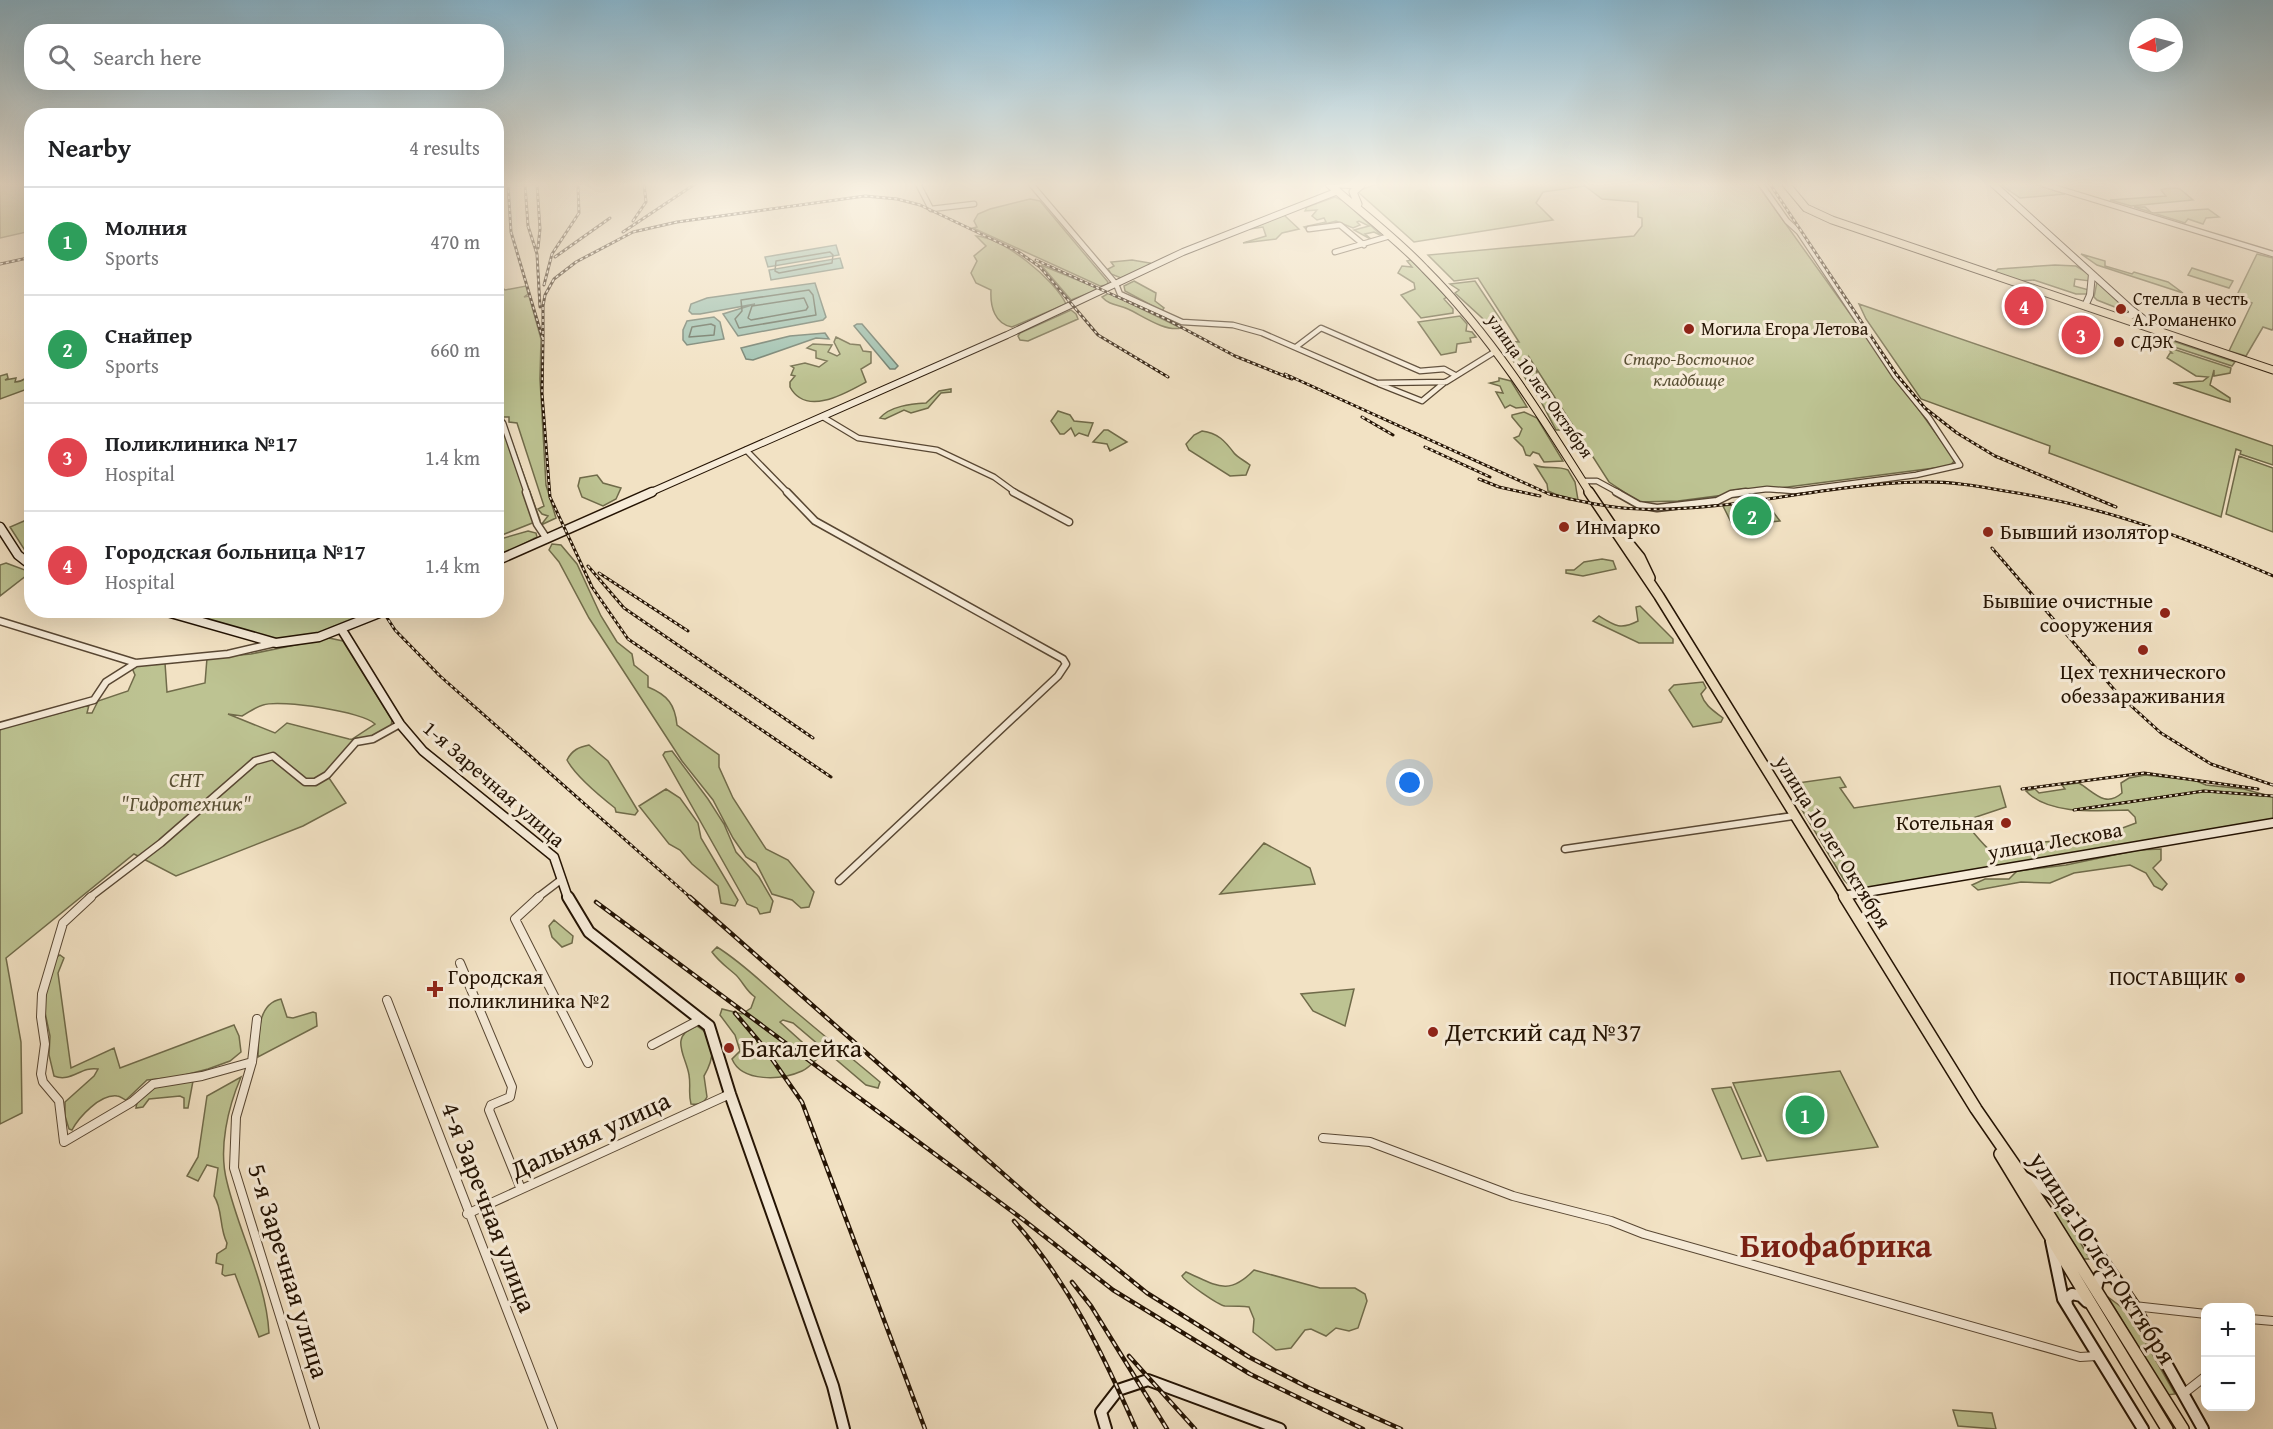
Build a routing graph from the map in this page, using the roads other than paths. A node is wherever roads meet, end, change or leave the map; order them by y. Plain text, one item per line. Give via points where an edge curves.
1 (1088, 251) edge
2 (1187, 251) edge
3 (1340, 251) edge
4 (1405, 251) edge
5 (1811, 251) edge
6 (1925, 251) edge
7 (2066, 251) edge
8 (1335, 252) dead end
9 (2094, 276) junction
10 (1116, 284) junction
11 (2085, 306) junction
12 (2132, 310) junction
13 (2120, 318) junction
14 (2166, 334) junction
15 (1296, 347) junction
16 (1496, 351) junction
17 (2273, 370) edge
18 (1455, 375) junction
19 (1446, 382) junction
20 (1377, 383) junction
21 (823, 417) junction
22 (504, 426) edge
23 (746, 450) junction
24 (1584, 481) junction
25 (1069, 522) dead end
26 (0, 527) edge
27 (547, 538) junction
28 (504, 557) edge
29 (24, 560) edge
30 (188, 618) edge
31 (369, 618) edge
32 (0, 621) edge
33 (342, 630) junction
34 (276, 643) junction
35 (136, 663) junction
36 (400, 724) junction
37 (0, 726) edge
38 (1793, 816) junction
39 (2273, 823) edge
40 (1565, 849) dead end
41 (562, 879) junction
42 (839, 881) dead end
43 (1843, 896) junction
44 (460, 963) dead end
45 (387, 1000) dead end
46 (257, 1019) dead end
47 (701, 1019) junction
48 (652, 1045) dead end
49 (252, 1062) junction
50 (588, 1063) dead end
51 (730, 1094) junction
52 (1980, 1115) junction
53 (1323, 1138) dead end
54 (2021, 1175) junction
55 (521, 1189) junction
56 (468, 1214) junction
57 (2051, 1240) junction
58 (2112, 1276) junction
59 (2096, 1292) junction
60 (2089, 1304) junction
61 (2133, 1306) junction
62 (2068, 1308) junction
63 (2201, 1314) edge
64 (2255, 1319) edge
65 (2273, 1321) edge
66 (2097, 1356) junction
67 (2201, 1379) edge
68 (2183, 1394) junction
69 (1101, 1412) joint
70 (315, 1429) edge
71 (553, 1429) edge
72 (844, 1429) edge
73 (1106, 1429) edge
74 (1280, 1429) edge
75 (2143, 1429) edge
76 (2167, 1429) edge
77 (2183, 1429) edge
78 (2203, 1429) edge

1 - 10 street
2 - 10 street
3 - 8 street
4 - 16 main road, улица 10 лет Октября via 1440,284
5 - 24 street via 1960,465 1916,475 1794,491 1771,488 1735,493 1720,501 1657,508 1644,507 1598,481
6 - 11 main road
7 - 9 street
9 - 11 street
9 - 12 street
10 - 15 street via 1126,298 1164,316 1186,323 1239,327
10 - 21 street
11 - 13 main road
12 - 13 street via 2132,315
12 - 14 street
13 - 14 main road
14 - 17 main road
15 - 18 street via 1321,328 1420,370 1444,369
15 - 20 street
16 - 18 street
16 - 24 main road, улица 10 лет Октября
18 - 19 street
19 - 20 street
19 - 20 street via 1422,401
21 - 23 street
21 - 25 street via 858,438 937,450 994,477
22 - 27 street via 537,524
23 - 27 street
23 - 42 street via 815,521 1066,664 1058,676
24 - 38 main road, улица 10 лет Октября via 1607,518 1640,557 1654,589
26 - 29 street
27 - 28 street
30 - 34 street
31 - 33 street
32 - 35 street
33 - 34 street via 297,642
33 - 36 street, 1-я Заречная улица
34 - 35 street via 228,654
35 - 37 street via 106,680 94,700
36 - 41 street, 1-я Заречная улица via 423,751 548,850
36 - 49 street via 379,737 356,742 327,775 315,782 305,783 273,756 255,761 161,843 84,902 61,927 42,994 40,1017 45,1044 41,1074 59,1101 64,1142 132,1102 153,1084
38 - 40 street
38 - 43 main road, улица 10 лет Октября
39 - 43 street, улица Лескова
41 - 47 street, 1-я Заречная улица via 570,904 589,932
41 - 50 street via 520,911 515,920
43 - 52 main road, улица 10 лет Октября
44 - 55 street via 512,1087 510,1097 491,1105 489,1110
45 - 56 street, 4-я Заречная улица
46 - 49 street, 5-я Заречная улица
47 - 48 street
47 - 51 street, 1-я Заречная улица via 713,1033
49 - 70 street, 5-я Заречная улица via 236,1117 234,1168
51 - 55 street, Дальняя улица
51 - 72 street, 1-я Заречная улица via 827,1368
52 - 54 main road, улица 10 лет Октября
52 - 57 main road, улица 10 лет Октября
53 - 66 street via 1370,1142 1512,1196 1611,1221 1644,1234 1981,1330 2080,1357
54 - 58 street via 2061,1202
54 - 59 main road, улица 10 лет Октября
55 - 56 street, Дальняя улица
56 - 71 street, 4-я Заречная улица
57 - 60 main road, улица 10 лет Октября
57 - 62 street via 2058,1285
58 - 59 street via 2099,1277
58 - 61 street
59 - 77 main road, улица 10 лет Октября
60 - 62 street via 2072,1294 2066,1299
60 - 76 main road, улица 10 лет Октября
61 - 63 street
61 - 68 street
62 - 66 street
64 - 65 street
66 - 75 street
67 - 68 street
68 - 78 street
69 - 73 street
69 - 74 street via 1118,1390 1148,1380

